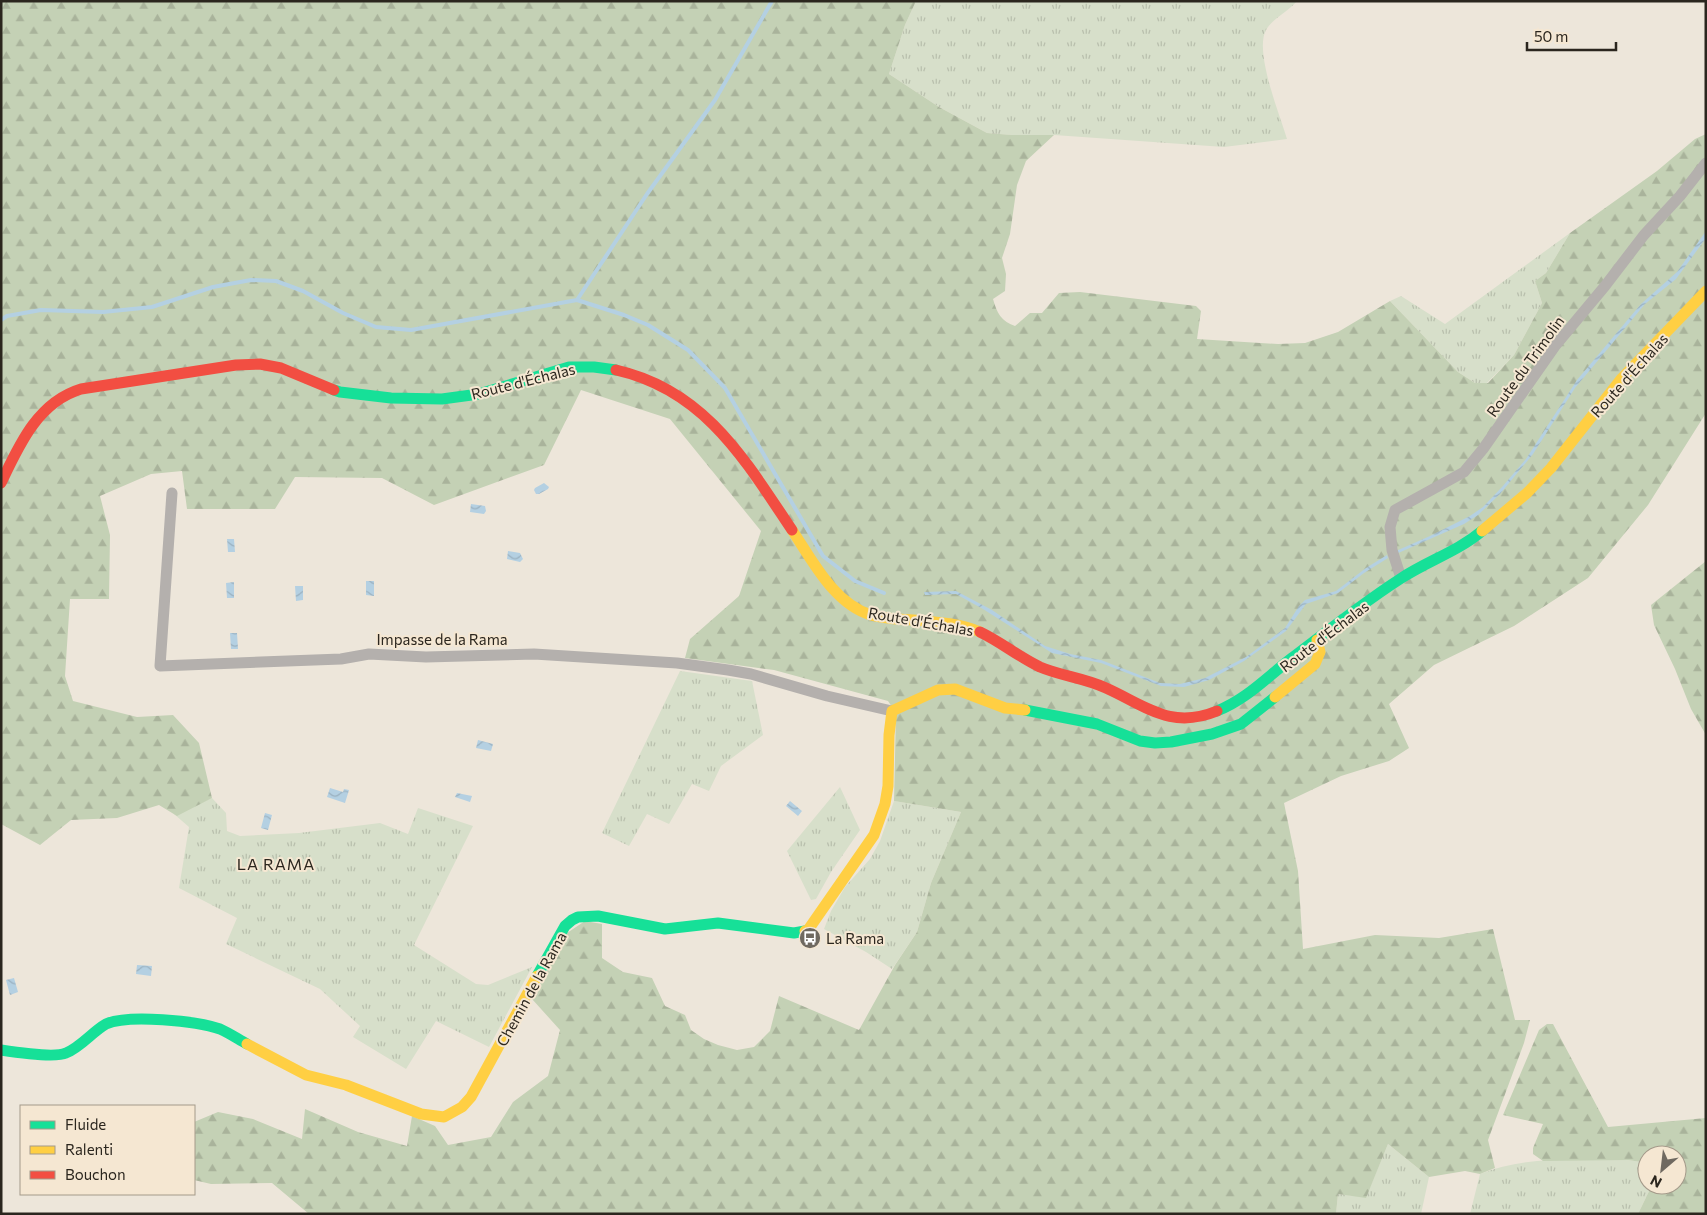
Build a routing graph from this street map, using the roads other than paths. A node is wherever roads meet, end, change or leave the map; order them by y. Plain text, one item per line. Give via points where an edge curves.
1 (1706, 163) edge
2 (1706, 291) edge
3 (1, 483) edge
4 (172, 493) dead end
5 (1401, 578) junction
6 (1317, 640) junction
7 (892, 711) junction
8 (1, 1050) edge

1 - 5 street, Route du Trimolin via 1555,346 1464,472 1394,510 1390,527 1392,550
2 - 5 street, Route d'Échalas via 1622,378 1551,468 1527,493 1468,544
3 - 6 street, Route d'Échalas via 32,425 47,408 67,394 96,385 260,364 282,368 340,392 391,398 442,398 479,394 569,367 599,367 630,372 654,381 706,416 733,446 826,580 844,600 862,611 881,618 971,628 1041,667 1104,687 1151,712 1178,718 1208,715 1234,704
4 - 7 street, Impasse de la Rama via 160,666 341,659 369,654 426,657 534,654 618,658 728,670
5 - 6 street, Route d'Échalas
6 - 7 street via 1322,649 1315,664 1241,724 1171,742 1140,741 1097,724 1005,708 955,689 938,690
7 - 8 street, Chemin de la Rama via 888,786 881,819 874,835 808,930 794,933 717,923 664,929 622,920 577,917 565,926 471,1097 462,1107 444,1117 421,1114 306,1074 219,1029 180,1020 155,1018 109,1023 65,1054

